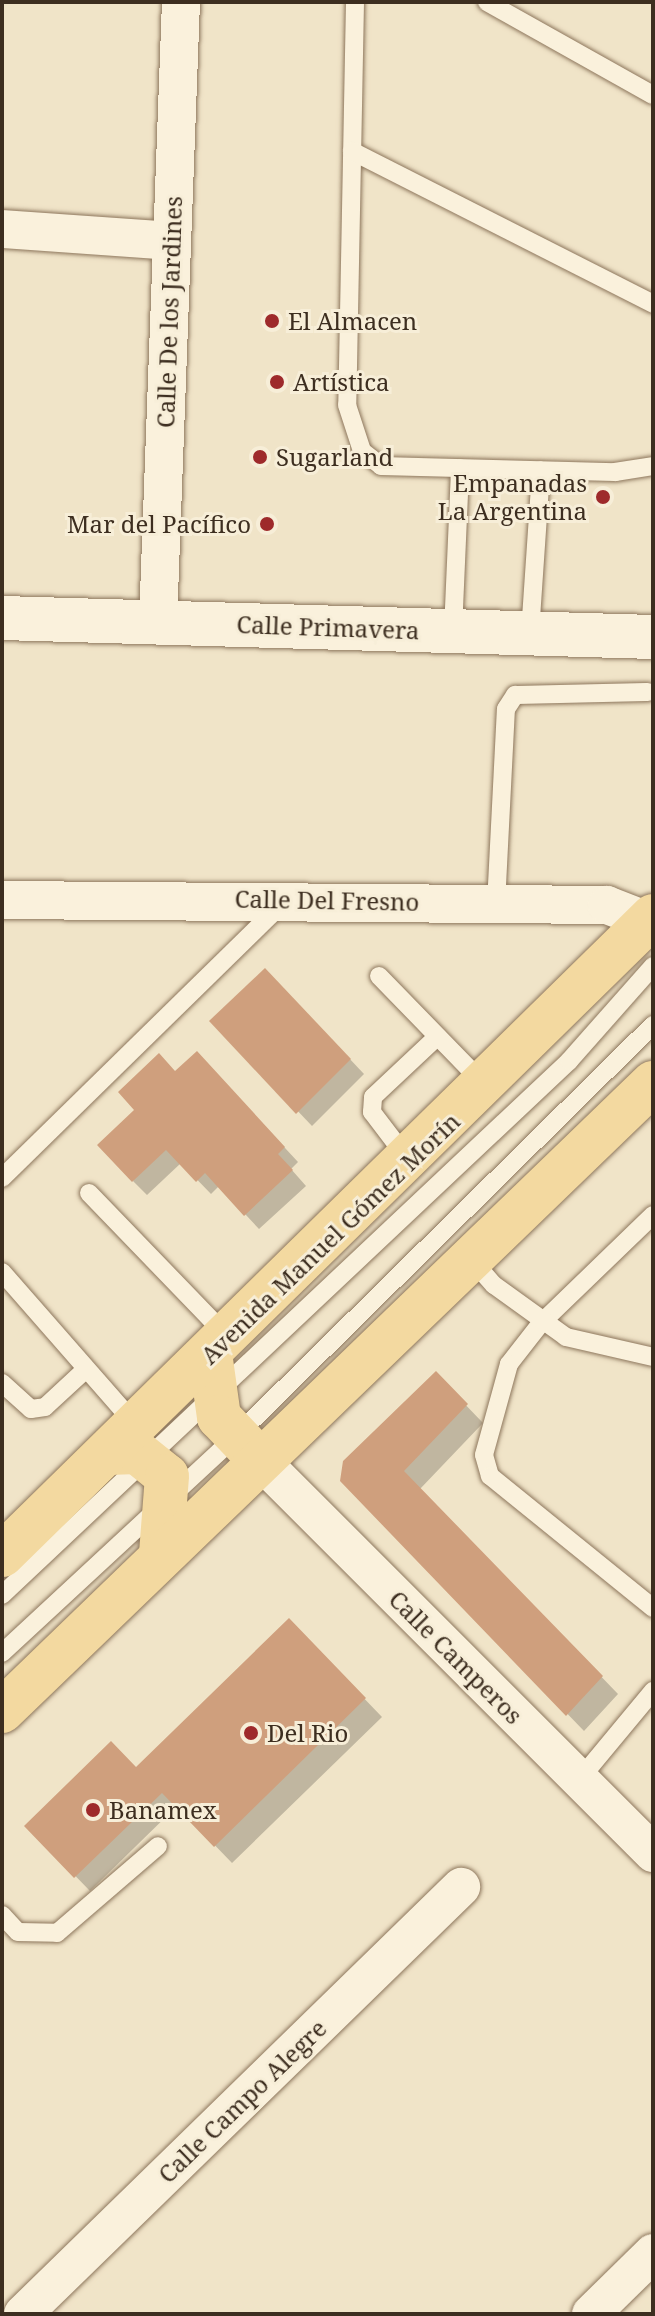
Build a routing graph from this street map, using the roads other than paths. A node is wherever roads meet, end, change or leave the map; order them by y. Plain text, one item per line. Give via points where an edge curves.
1 (181, 2) edge
2 (355, 2) edge
3 (487, 2) edge
4 (653, 95) edge
5 (352, 151) junction
6 (2, 229) edge
7 (172, 241) junction
8 (653, 304) edge
9 (653, 466) edge
10 (460, 468) junction
11 (541, 470) junction
12 (2, 618) edge
13 (158, 623) junction
14 (453, 631) junction
15 (530, 633) junction
16 (653, 637) edge
17 (648, 692) dead end
18 (288, 898) junction
19 (2, 900) edge
20 (496, 905) junction
21 (651, 918) edge
22 (653, 966) edge
23 (379, 976) dead end
24 (653, 1025) edge
25 (437, 1037) junction
26 (653, 1083) edge
27 (486, 1086) junction
28 (410, 1162) junction
29 (2, 1178) edge
30 (89, 1193) dead end
31 (653, 1215) edge
32 (472, 1260) junction
33 (2, 1272) edge
34 (541, 1323) junction
35 (219, 1345) junction
36 (653, 1357) edge
37 (85, 1370) junction
38 (2, 1383) edge
39 (214, 1400) junction
40 (247, 1449) junction
41 (141, 1458) junction
42 (161, 1554) junction
43 (2, 1555) edge
44 (2, 1595) edge
45 (653, 1608) edge
46 (2, 1653) edge
47 (653, 1691) edge
48 (2, 1711) edge
49 (579, 1780) junction
50 (158, 1846) dead end
51 (653, 1853) edge
52 (461, 1887) dead end
53 (2, 1915) edge
54 (653, 2253) edge
55 (23, 2314) edge
56 (591, 2314) edge

1 - 7 street, Calle De los Jardines
2 - 5 lane
3 - 4 lane
5 - 8 lane
5 - 10 lane via 350,429 381,466
6 - 7 street
7 - 13 street, Calle De los Jardines
9 - 11 lane
10 - 11 lane
10 - 14 lane
11 - 15 lane
12 - 13 street, Calle Primavera
13 - 14 street, Calle Primavera
14 - 15 street, Calle Primavera
15 - 16 street, Calle Primavera
17 - 20 lane via 515,695 506,709
18 - 19 street, Calle Del Fresno
18 - 20 street, Calle Del Fresno
18 - 29 lane
20 - 21 street, Calle Del Fresno via 607,905
21 - 27 main road, Avenida Manuel Gómez Morín
22 - 39 lane via 569,1061
23 - 25 lane
24 - 40 lane
25 - 27 lane
25 - 28 lane via 373,1097 377,1121
26 - 32 main road
27 - 28 main road, Avenida Manuel Gómez Morín
28 - 35 main road, Avenida Manuel Gómez Morín
30 - 35 lane
31 - 34 lane
32 - 34 lane
32 - 40 main road
33 - 37 lane
34 - 36 lane via 566,1337
34 - 45 lane via 509,1364 485,1465
35 - 39 main road
35 - 41 main road, Avenida Manuel Gómez Morín
37 - 38 lane via 45,1407 31,1409
37 - 41 lane
39 - 40 main road
39 - 41 lane
40 - 41 lane
40 - 42 main road
40 - 49 street, Calle Camperos
41 - 42 main road
41 - 43 main road, Avenida Manuel Gómez Morín
41 - 44 lane
41 - 46 lane
42 - 48 main road
47 - 49 lane
49 - 51 street, Calle Camperos
50 - 53 lane via 57,1933 18,1932
52 - 55 street, Calle Campo Alegre
54 - 56 street

